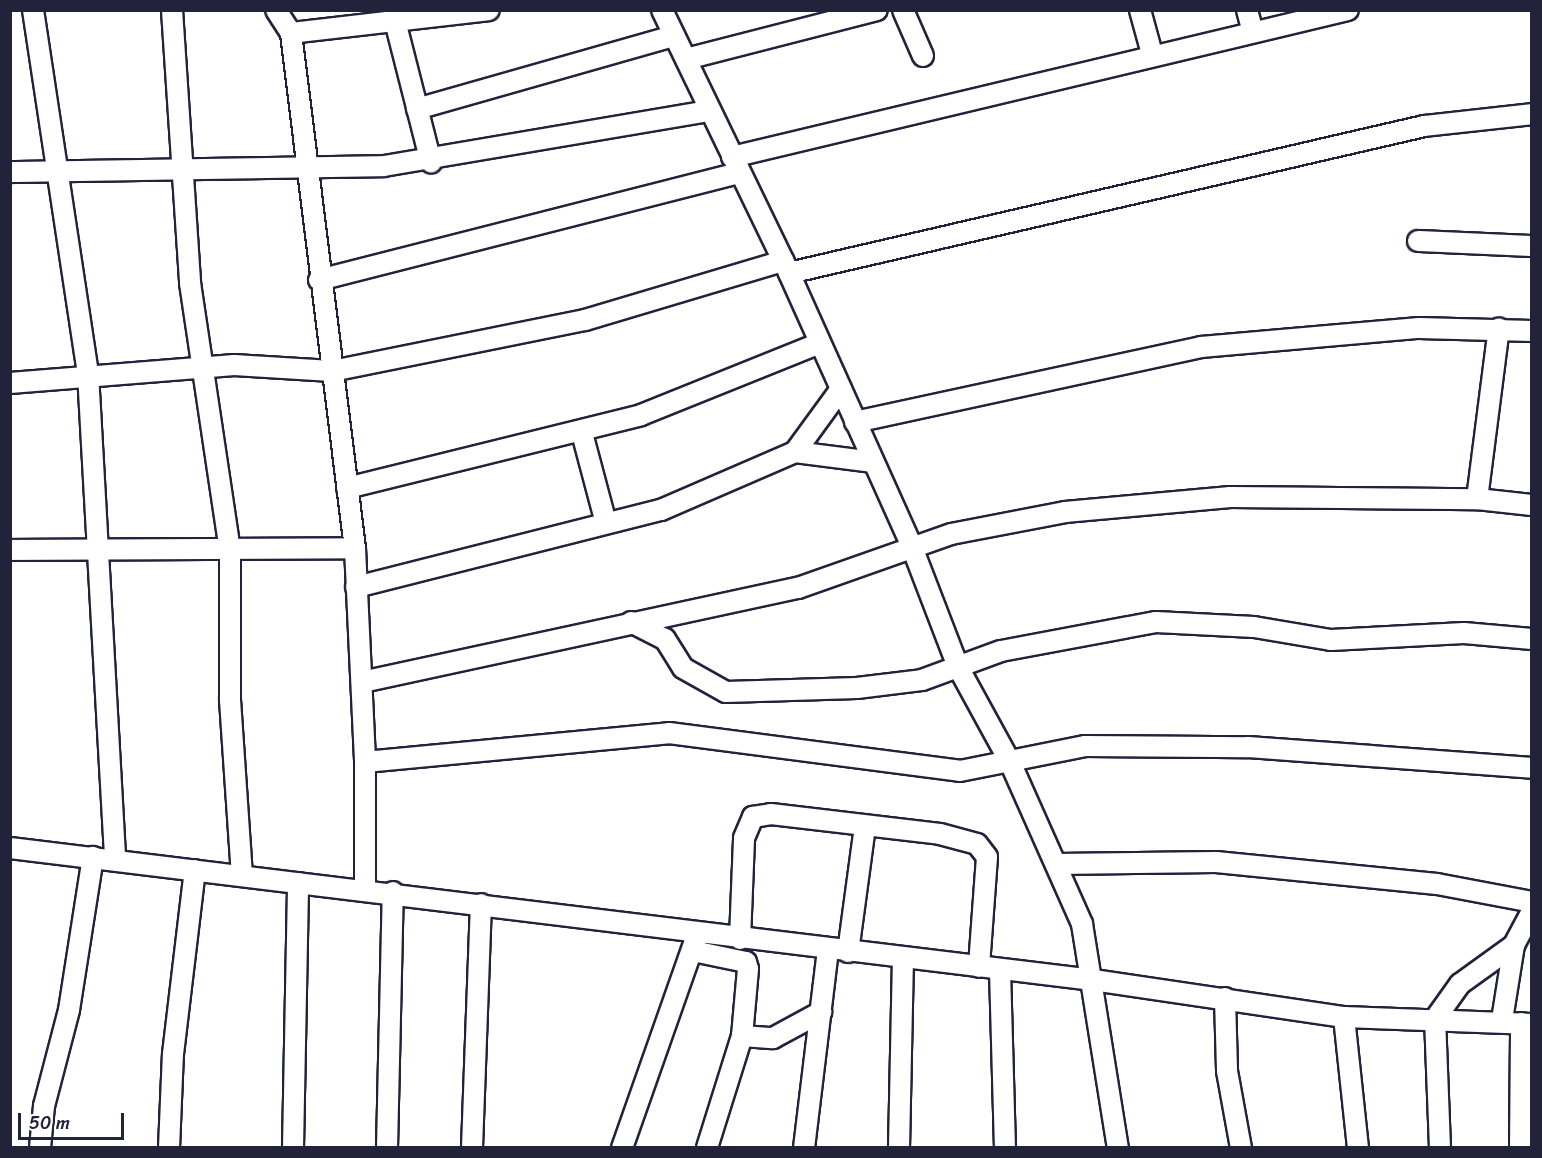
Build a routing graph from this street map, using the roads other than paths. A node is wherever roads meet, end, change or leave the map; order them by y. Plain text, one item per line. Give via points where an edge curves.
1 (33, 10) edge
2 (172, 10) edge
3 (276, 10) edge
4 (489, 10) edge
5 (662, 10) edge
6 (877, 10) edge
7 (903, 10) edge
8 (1140, 10) edge
9 (1348, 10) edge
10 (1344, 11) edge
11 (1250, 20) edge
12 (396, 21) junction
13 (291, 33) junction
14 (674, 36) junction
15 (1152, 54) junction
16 (923, 56) dead end
17 (686, 59) junction
18 (417, 109) junction
19 (709, 111) junction
20 (1532, 114) edge
21 (431, 162) junction
22 (736, 165) junction
23 (184, 167) junction
24 (305, 168) junction
25 (61, 170) junction
26 (10, 172) edge
27 (1418, 241) dead end
28 (1532, 246) edge
29 (786, 267) junction
30 (319, 280) junction
31 (1499, 328) junction
32 (1532, 331) edge
33 (818, 344) junction
34 (203, 368) junction
35 (332, 371) junction
36 (88, 373) junction
37 (10, 383) edge
38 (841, 389) junction
39 (855, 422) junction
40 (582, 433) junction
41 (795, 453) junction
42 (873, 462) junction
43 (347, 488) junction
44 (1477, 499) junction
45 (1532, 505) edge
46 (606, 523) junction
47 (912, 547) junction
48 (355, 548) junction
49 (10, 550) edge
50 (99, 550) junction
51 (230, 550) junction
52 (356, 587) junction
53 (631, 622) junction
54 (1532, 639) edge
55 (958, 667) junction
56 (362, 682) junction
57 (365, 762) junction
58 (1010, 762) junction
59 (1532, 768) edge
60 (866, 827) junction
61 (10, 848) edge
62 (93, 857) junction
63 (115, 859) junction
64 (1056, 864) junction
65 (195, 870) junction
66 (242, 876) junction
67 (298, 883) junction
68 (365, 890) junction
69 (393, 892) junction
70 (1532, 902) edge
71 (481, 904) junction
72 (1532, 911) edge
73 (698, 932) junction
74 (740, 939) junction
75 (1514, 945) junction
76 (828, 949) junction
77 (693, 951) junction
78 (848, 952) junction
79 (903, 958) junction
80 (978, 968) junction
81 (1000, 970) junction
82 (1093, 980) junction
83 (1225, 998) junction
84 (821, 1012) junction
85 (1344, 1017) junction
86 (1435, 1019) junction
87 (1518, 1022) edge
88 (742, 1036) junction
89 (40, 1148) edge
90 (170, 1148) edge
91 (293, 1148) edge
92 (387, 1148) edge
93 (472, 1148) edge
94 (622, 1148) edge
95 (707, 1148) edge
96 (804, 1148) edge
97 (899, 1148) edge
98 (1005, 1148) edge
99 (1118, 1148) edge
100 (1241, 1148) edge
101 (1358, 1148) edge
102 (1440, 1148) edge
103 (1520, 1148) edge

1 - 25 street
2 - 23 street
3 - 13 street
4 - 12 street
5 - 14 street
6 - 17 street
7 - 16 street
8 - 15 street
9 - 10 street
10 - 11 street
11 - 15 street
12 - 13 street
12 - 18 street
13 - 24 street
14 - 17 street
14 - 18 street
15 - 22 street
17 - 19 street
18 - 21 street
19 - 21 street
19 - 22 street
20 - 29 street via 1424,126
21 - 24 street
22 - 29 street
22 - 30 street
23 - 24 street
23 - 25 street
23 - 34 street via 190,283
24 - 30 street
25 - 26 street
25 - 36 street
27 - 28 street
29 - 33 street
29 - 35 street via 585,320
30 - 35 street
31 - 32 street
31 - 39 street via 1419,328 1201,347
31 - 44 street
33 - 38 street
33 - 40 street
34 - 35 street via 255,364
34 - 36 street
34 - 51 street
35 - 43 street
36 - 37 street
36 - 50 street
38 - 39 street
38 - 41 street
39 - 42 street
40 - 43 street
40 - 46 street
41 - 42 street
41 - 46 street via 678,504
42 - 47 street
43 - 48 street
44 - 45 street
44 - 47 street via 1230,497 1145,504 989,525
46 - 52 street
47 - 53 street via 798,588
47 - 55 street
48 - 51 street
48 - 52 street
49 - 50 street
50 - 51 street
50 - 63 street
51 - 66 street via 230,700
52 - 56 street
53 - 55 street via 665,639 683,668 726,693 857,688 922,680
53 - 56 street
54 - 55 street via 1464,633 1330,640 1254,627 1156,622 1044,640
55 - 58 street
56 - 57 street
57 - 58 street via 669,733 960,771
57 - 68 street
58 - 59 street via 1085,746 1236,747
58 - 64 street
60 - 74 street via 771,814 753,817 744,838
60 - 78 street
60 - 80 street via 940,834 982,848 989,879
61 - 62 street
62 - 63 street
62 - 89 street via 69,1010 44,1106
63 - 65 street
64 - 70 street via 1216,862 1437,884
64 - 82 street via 1082,924
65 - 66 street
65 - 90 street via 173,1054
66 - 67 street
67 - 68 street
67 - 91 street
68 - 69 street
69 - 71 street
69 - 92 street
71 - 73 street
71 - 93 street
72 - 75 street
73 - 74 street
73 - 77 street
74 - 76 street
75 - 86 street via 1460,984
75 - 87 street
76 - 78 street
76 - 84 street
77 - 88 street via 748,964
77 - 94 street
78 - 79 street
79 - 80 street
79 - 97 street
80 - 81 street
81 - 82 street
81 - 98 street
82 - 83 street
82 - 99 street
83 - 85 street
83 - 100 street via 1227,1071
84 - 88 street via 773,1038
84 - 96 street
85 - 86 street
85 - 101 street
86 - 87 street
86 - 102 street
87 - 103 street
88 - 95 street

